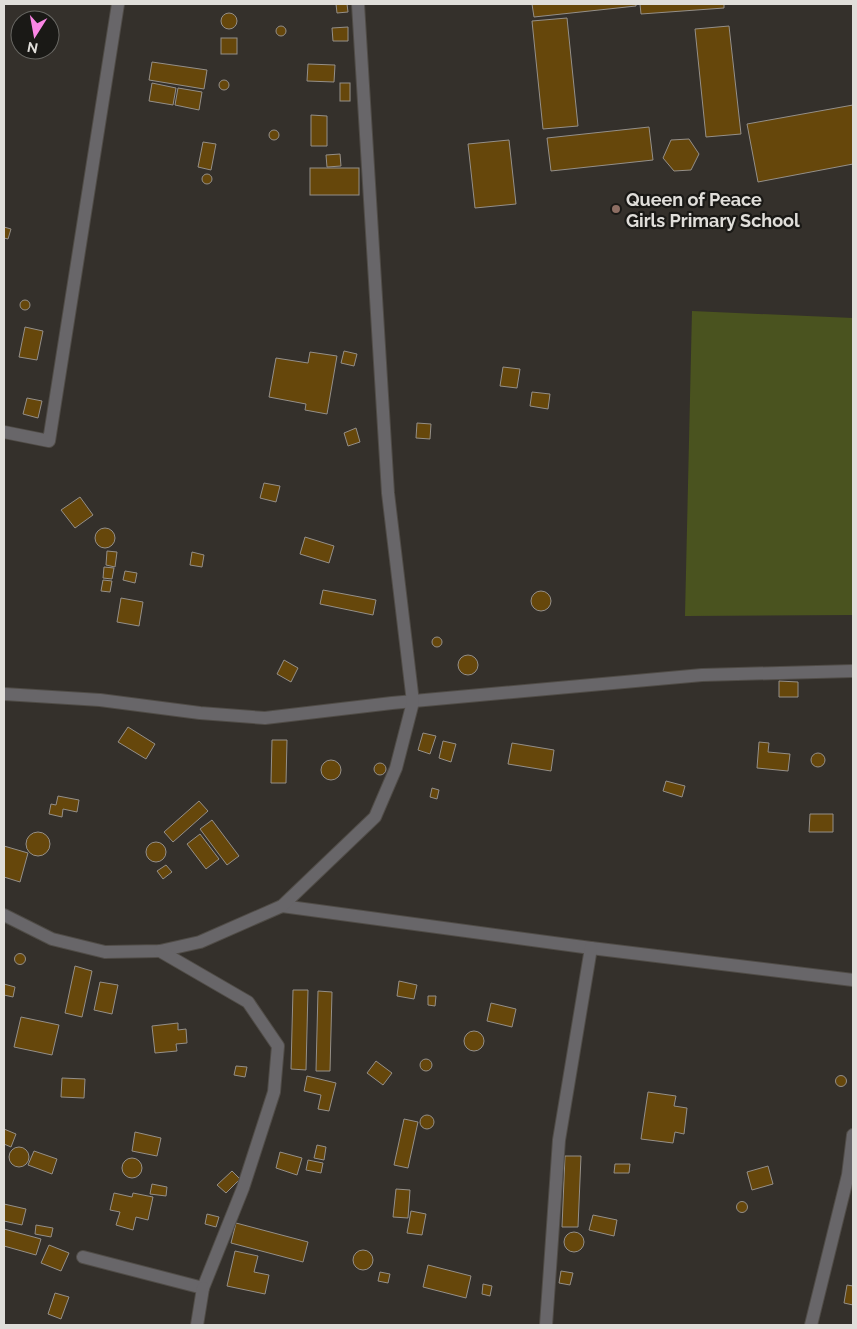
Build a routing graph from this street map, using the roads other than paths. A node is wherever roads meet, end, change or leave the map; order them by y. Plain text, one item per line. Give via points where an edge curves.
1 (118, 4) edge
2 (358, 4) edge
3 (4, 432) edge
4 (853, 671) edge
5 (4, 694) edge
6 (413, 702) junction
7 (282, 906) junction
8 (4, 915) edge
9 (591, 948) junction
10 (160, 951) junction
11 (853, 980) edge
12 (853, 1135) edge
13 (83, 1257) dead end
14 (203, 1288) junction
15 (197, 1325) edge
16 (546, 1325) edge
17 (811, 1325) edge

1 - 3 street via 49,441
2 - 6 street via 388,493
4 - 6 street via 702,675
5 - 6 street via 100,700 266,718
6 - 7 street via 396,768 375,817
7 - 9 street
7 - 10 street via 200,942
8 - 10 street via 52,939 105,952
9 - 11 street
9 - 16 street via 559,1140
10 - 14 street via 248,1002 278,1046 274,1092 243,1188
12 - 17 street via 848,1175
13 - 14 street
14 - 15 street

